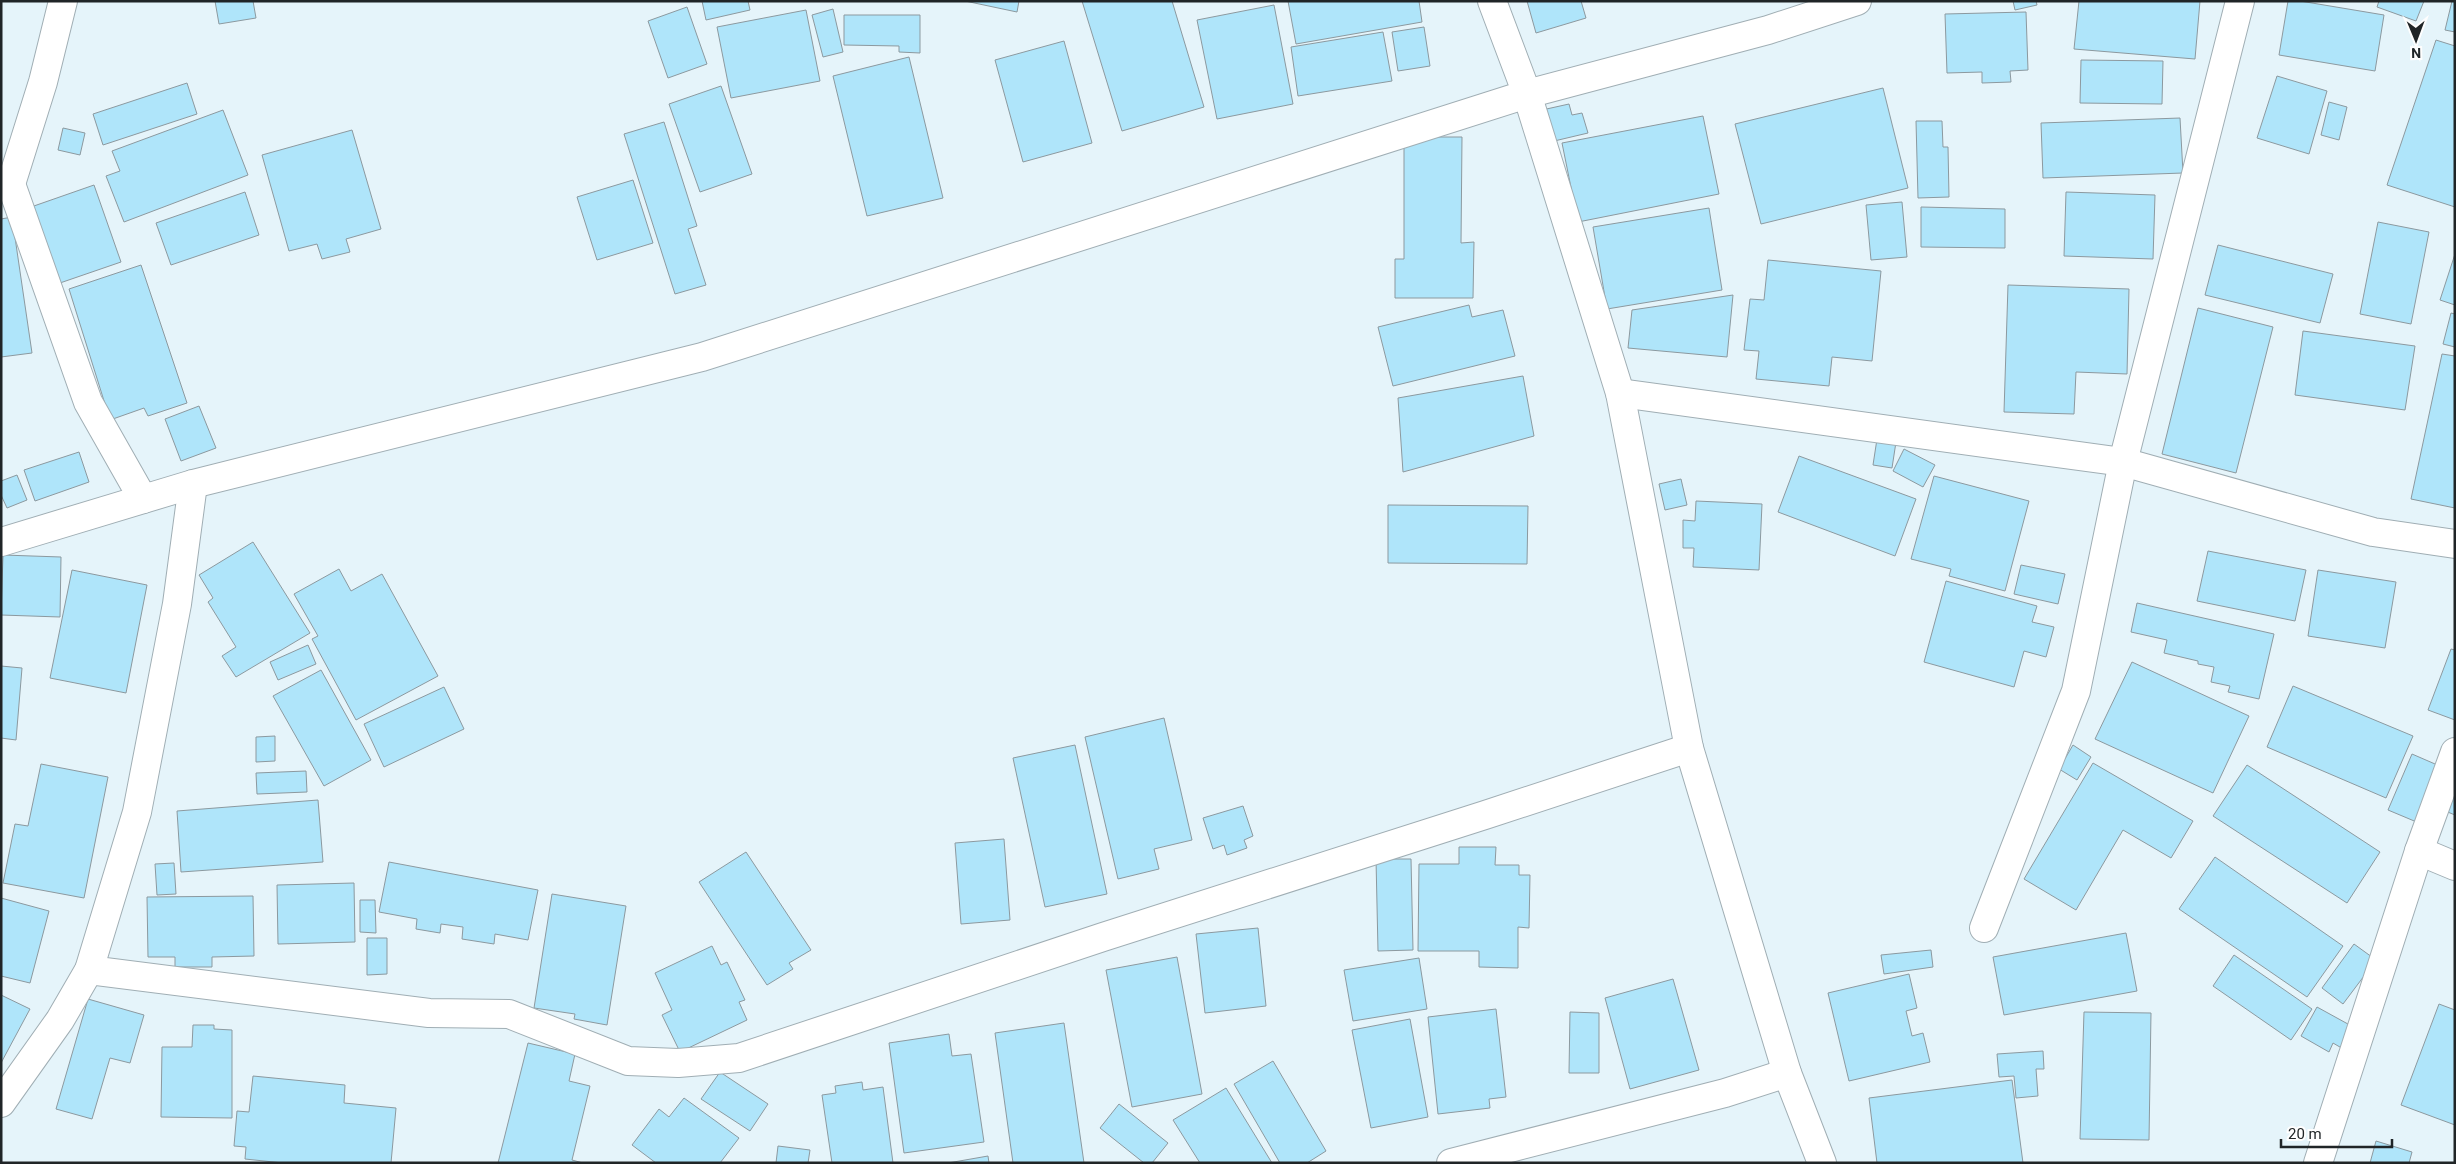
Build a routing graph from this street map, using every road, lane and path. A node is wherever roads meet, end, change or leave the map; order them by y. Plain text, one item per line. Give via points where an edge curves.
1 (63, 1) edge
2 (1492, 1) edge
3 (1857, 1) edge
4 (2240, 1) edge
5 (1527, 94) junction
6 (6, 184) edge
7 (1620, 393) junction
8 (2123, 462) junction
9 (193, 484) junction
10 (143, 499) junction
11 (1, 542) edge
12 (2455, 544) edge
13 (1689, 748) junction
14 (2455, 752) edge
15 (2419, 851) junction
16 (2455, 866) edge
17 (1984, 928) dead end
18 (89, 970) junction
19 (1787, 1073) junction
20 (1, 1103) edge
21 (1451, 1163) edge
22 (1822, 1163) edge
23 (2318, 1163) edge

1 - 6 street via 44,82
2 - 5 street
3 - 5 street via 1768,30
4 - 8 street
5 - 7 street
5 - 9 street via 702,357
6 - 10 street via 88,402
7 - 8 street
7 - 13 street
8 - 12 street via 2373,532
8 - 17 street via 2076,691
9 - 10 street
9 - 18 street via 177,604 137,812
10 - 11 street
13 - 18 street via 1103,936 739,1058 678,1063 628,1061 509,1014 429,1013
13 - 19 street
14 - 15 street
15 - 16 street
15 - 23 street
18 - 20 street via 60,1020
19 - 21 street via 1725,1093
19 - 22 street

